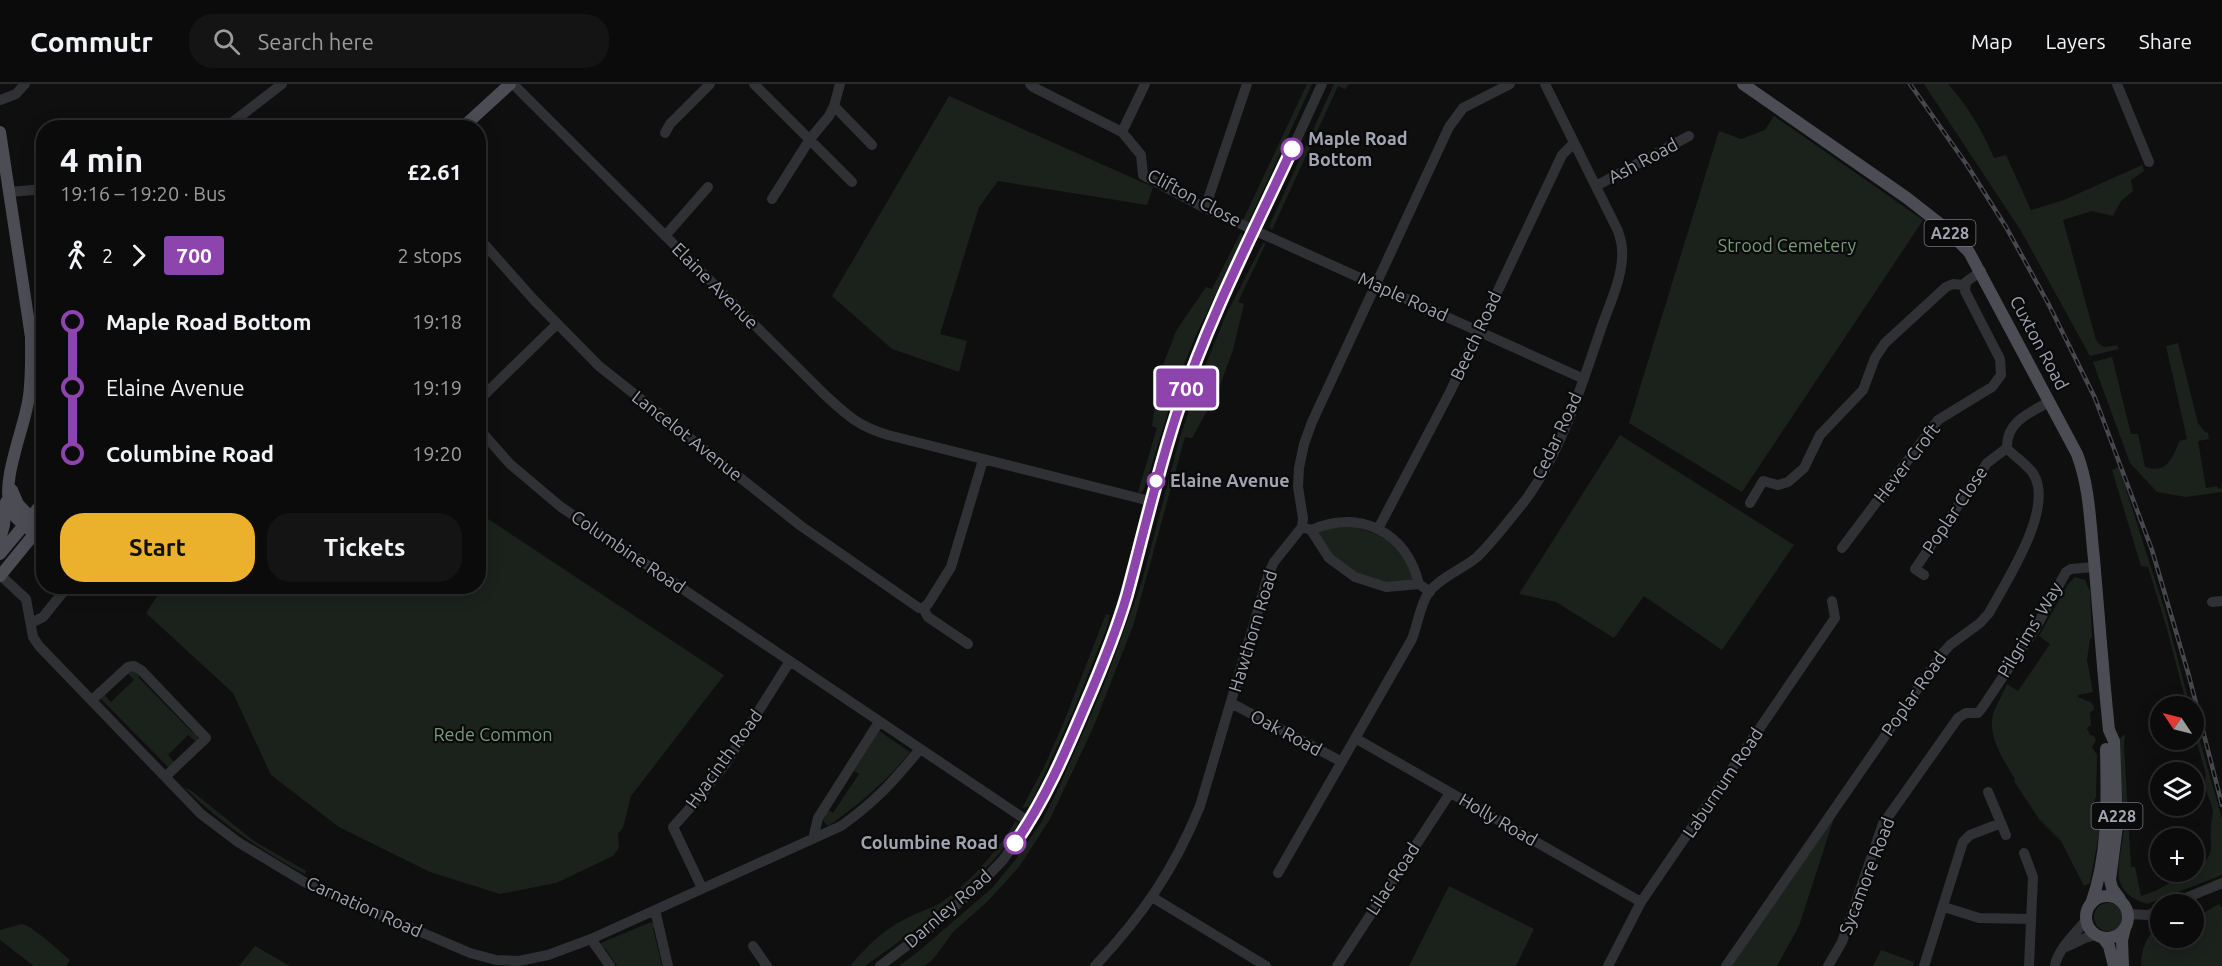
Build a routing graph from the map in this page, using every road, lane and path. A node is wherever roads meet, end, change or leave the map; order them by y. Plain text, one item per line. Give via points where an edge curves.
1 (25, 84) edge
2 (282, 84) edge
3 (512, 84) edge
4 (710, 84) edge
5 (754, 84) edge
6 (840, 84) edge
7 (1030, 84) edge
8 (1145, 84) edge
9 (1247, 84) edge
10 (1322, 84) edge
11 (1510, 84) edge
12 (1545, 84) edge
13 (1743, 84) edge
14 (2117, 84) edge
15 (0, 100) edge
16 (834, 106) junction
17 (235, 120) edge
18 (471, 120) edge
19 (0, 132) edge
20 (1122, 132) junction
21 (665, 133) dead end
22 (1689, 136) dead end
23 (810, 139) junction
24 (1574, 143) junction
25 (872, 145) dead end
26 (2, 159) edge
27 (2149, 162) dead end
28 (852, 182) dead end
29 (1596, 186) junction
30 (708, 187) dead end
31 (36, 190) edge
32 (10, 192) junction
33 (772, 199) dead end
34 (1204, 208) junction
35 (1254, 230) junction
36 (665, 236) junction
37 (486, 246) edge
38 (1981, 271) junction
39 (1376, 285) junction
40 (1964, 285) junction
41 (557, 324) junction
42 (1478, 332) junction
43 (1584, 379) junction
44 (486, 392) edge
45 (2049, 402) junction
46 (486, 437) edge
47 (2007, 448) junction
48 (983, 459) junction
49 (9, 485) junction
50 (1150, 501) junction
51 (1750, 503) dead end
52 (36, 504) edge
53 (36, 510) edge
54 (26, 521) junction
55 (36, 525) edge
56 (1306, 529) junction
57 (1378, 529) junction
58 (36, 532) edge
59 (0, 539) edge
60 (1842, 548) dead end
61 (0, 554) edge
62 (2094, 567) junction
63 (0, 575) edge
64 (1924, 575) dead end
65 (1419, 584) junction
66 (1430, 592) junction
67 (62, 594) edge
68 (1832, 602) dead end
69 (920, 608) junction
70 (31, 623) junction
71 (968, 644) dead end
72 (790, 662) junction
73 (92, 700) junction
74 (1231, 703) junction
75 (1978, 713) joint
76 (879, 722) junction
77 (2109, 730) junction
78 (1355, 738) junction
79 (920, 749) junction
80 (1342, 762) junction
81 (166, 776) junction
82 (1988, 792) dead end
83 (1450, 793) junction
84 (1029, 822) junction
85 (2001, 823) junction
86 (2006, 835) dead end
87 (813, 839) junction
88 (2024, 853) dead end
89 (1278, 873) dead end
90 (2220, 884) edge
91 (702, 888) junction
92 (2196, 894) edge
93 (1152, 897) junction
94 (2120, 899) junction
95 (1641, 902) junction
96 (2091, 904) junction
97 (1944, 908) junction
98 (655, 910) junction
99 (2129, 914) junction
100 (2150, 914) edge
101 (2031, 919) junction
102 (2086, 920) junction
103 (2125, 928) junction
104 (2100, 936) junction
105 (591, 939) junction
106 (753, 946) dead end
107 (2066, 947) junction
108 (610, 966) edge
109 (668, 966) edge
110 (767, 966) edge
111 (880, 966) edge
112 (1095, 966) edge
113 (1266, 966) edge
114 (1337, 966) edge
115 (1608, 966) edge
116 (1726, 966) edge
117 (1828, 966) edge
118 (1924, 966) edge
119 (2029, 966) edge
120 (2055, 966) edge
121 (2114, 966) edge
122 (2123, 966) edge

1 - 15 street via 16,94
2 - 17 street
3 - 18 main road
3 - 36 street, Elaine Avenue
4 - 21 street
5 - 23 street
6 - 16 street
7 - 20 street, Clifton Close
8 - 20 street
9 - 34 street
10 - 35 street, Darnley Road
11 - 39 street via 1470,104 1455,117
12 - 24 street, Cedar Road
13 - 38 main road, Cuxton Road / A228 via 1944,227 1969,252
14 - 27 street
16 - 23 street
16 - 25 street
19 - 26 main road
20 - 34 street, Clifton Close via 1141,156 1143,175
22 - 29 street, Ash Road
23 - 28 street
23 - 33 street
24 - 29 street, Cedar Road
24 - 42 street, Beech Road via 1562,155
26 - 32 main road
29 - 43 street, Cedar Road via 1618,231 1622,249 1612,297
30 - 36 street
31 - 32 street
32 - 49 main road via 31,337 32,370
34 - 35 street, Clifton Close
35 - 39 street, Maple Road
35 - 50 street, Darnley Road via 1200,350
36 - 48 street, Elaine Avenue via 855,422 867,429
37 - 41 street, Lancelot Avenue
38 - 40 street
38 - 45 main road, Cuxton Road / A228
39 - 42 street, Maple Road
39 - 56 street via 1304,444 1298,487
40 - 51 street via 1946,287 1892,336 1877,354 1863,390 1820,435 1804,468 1788,482 1778,485 1762,481
40 - 60 street, Hever Croft via 2000,359 2001,375 1992,387 1938,420
41 - 44 street
41 - 69 street, Lancelot Avenue via 604,370 782,511
42 - 43 street, Maple Road
42 - 57 street, Beech Road
43 - 66 street, Cedar Road via 1557,445 1526,499 1476,557
45 - 47 street via 2016,422
45 - 62 main road, Cuxton Road / A228 via 2083,471
46 - 72 street, Columbine Road via 510,464 561,507
47 - 64 street, Poplar Close via 1987,463 1915,569
47 - 116 street, Poplar Road via 2034,474 2038,505 2028,536 1989,613 1941,655
48 - 50 street, Elaine Avenue
48 - 69 street via 949,571 931,600
49 - 52 main road via 18,496
49 - 54 main road
49 - 59 main road
50 - 84 street, Darnley Road via 1113,636 1062,761
53 - 54 main road
54 - 55 main road
54 - 61 main road
56 - 57 street via 1351,522
56 - 65 street via 1329,558 1355,577 1386,587
56 - 74 street, Hawthorn Road via 1274,562 1269,573
57 - 65 street via 1401,546
58 - 63 main road
62 - 75 street, Pilgrims' Way via 2071,568 2065,573 2036,629
62 - 77 main road, Cuxton Road / A228
63 - 70 street, Carnation Road via 26,598
65 - 66 street
66 - 78 street via 1412,639
67 - 70 street via 42,618
68 - 95 street, Laburnum Road via 1835,618
69 - 71 street, Lancelot Avenue
70 - 73 street, Carnation Road via 37,644
72 - 76 street, Columbine Road
72 - 91 street, Hyacinth Road via 726,763 673,827
73 - 81 street, Carnation Road
73 - 81 street via 134,666 208,737
74 - 80 street, Oak Road
74 - 93 street, Hawthorn Road via 1186,840
75 - 117 street, Sycamore Road via 1965,713 1958,718 1885,821 1842,942
76 - 79 street, Columbine Road
76 - 87 street via 818,818
77 - 94 main road, Cuxton Road / A228 via 2114,741 2117,817 2110,880
77 - 96 main road, Cuxton Road / A228 via 2106,834
78 - 80 street
78 - 83 street, Holly Road
79 - 84 street, Columbine Road
79 - 87 street, Carnation Road via 867,807 841,826
80 - 89 street
81 - 105 street, Carnation Road via 201,814 271,863 306,883 470,953 519,961
82 - 85 street
83 - 95 street, Holly Road
83 - 114 street, Lilac Road
84 - 111 street, Darnley Road via 1003,860 978,886
85 - 86 street
85 - 97 street via 1970,835 1963,842
87 - 91 street, Carnation Road
88 - 101 street via 2033,877
90 - 92 street
91 - 98 street, Carnation Road
93 - 112 street, Hawthorn Road via 1128,932
93 - 113 street
94 - 96 main road via 2104,896
94 - 99 main road
95 - 115 street, Laburnum Road
96 - 102 main road
97 - 101 street via 1979,918
97 - 118 street
98 - 105 street, Carnation Road
98 - 109 street
99 - 100 street
99 - 103 main road
101 - 119 street
102 - 104 main road via 2088,927
102 - 107 street
103 - 104 main road via 2115,936
103 - 122 main road
104 - 107 street
104 - 121 main road via 2109,946
105 - 108 street
106 - 110 street
107 - 120 street

